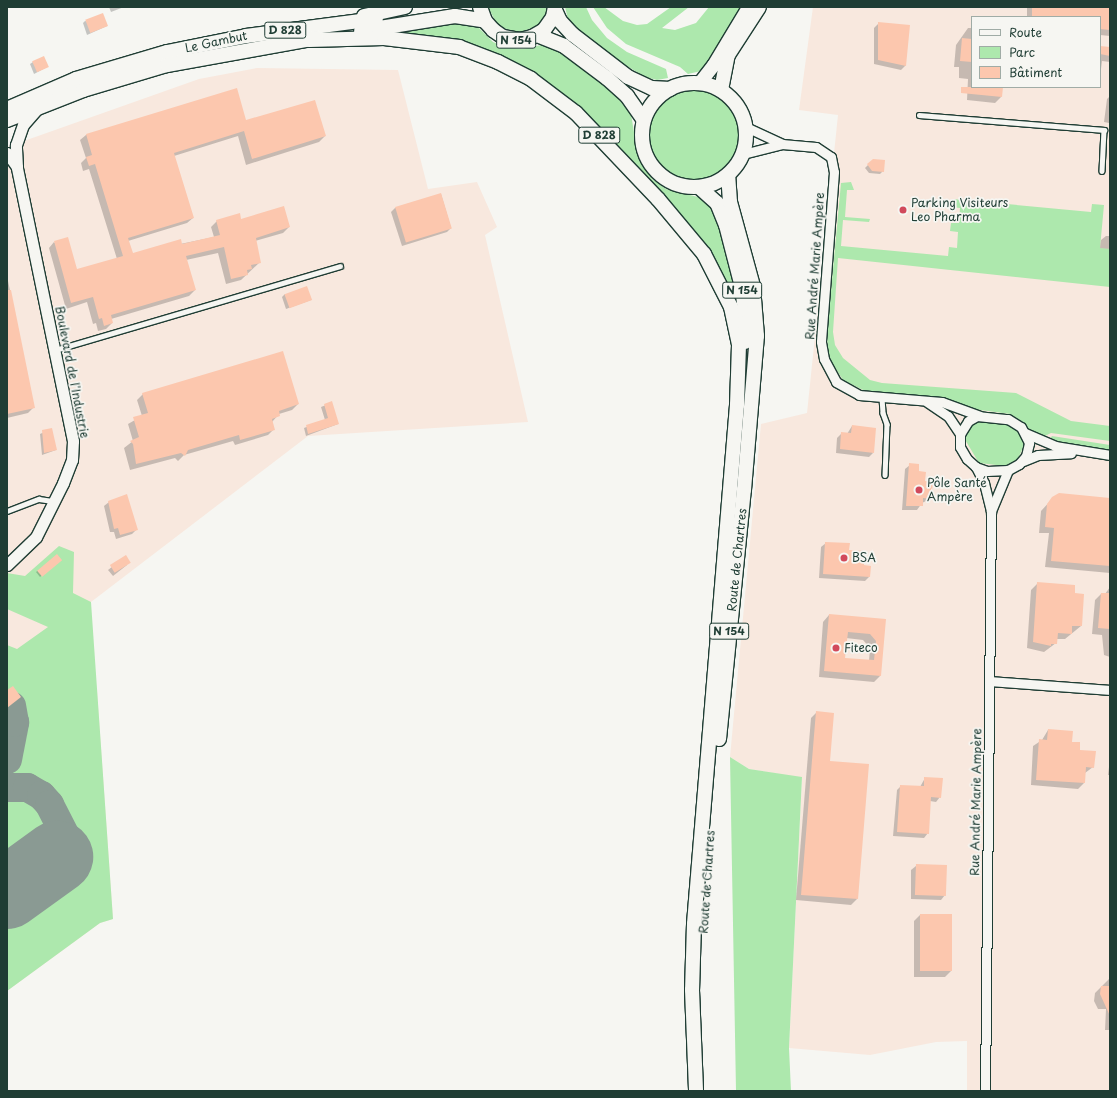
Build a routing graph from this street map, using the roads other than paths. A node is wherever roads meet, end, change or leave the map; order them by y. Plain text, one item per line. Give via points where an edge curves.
1 (405, 7) edge
2 (458, 7) edge
3 (480, 7) edge
4 (748, 7) edge
5 (759, 7) edge
6 (555, 9) edge
7 (485, 21) junction
8 (287, 30) junction
9 (537, 35) junction
10 (309, 40) junction
11 (699, 83) junction
12 (670, 89) junction
13 (721, 90) junction
14 (38, 107) junction
15 (7, 109) edge
16 (919, 115) dead end
17 (7, 120) edge
18 (644, 120) junction
19 (746, 128) junction
20 (782, 144) junction
21 (7, 153) edge
22 (743, 154) junction
23 (17, 167) junction
24 (1102, 171) dead end
25 (728, 175) junction
26 (699, 187) junction
27 (340, 266) dead end
28 (55, 350) junction
29 (882, 398) junction
30 (926, 401) junction
31 (737, 405) junction
32 (980, 416) junction
33 (1026, 433) junction
34 (960, 434) junction
35 (1086, 452) junction
36 (1110, 455) edge
37 (1022, 461) junction
38 (976, 467) junction
39 (1008, 470) junction
40 (885, 475) dead end
41 (54, 501) junction
42 (7, 511) edge
43 (991, 512) junction
44 (7, 565) edge
45 (990, 681) junction
46 (1110, 690) edge
47 (696, 1091) edge
48 (705, 1091) edge
49 (985, 1091) edge

1 - 8 main road
2 - 8 main road, Le Gambut / D 828
3 - 7 main road, N 154
4 - 11 main road via 713,65
5 - 13 main road via 728,56
6 - 9 main road, N 154 via 549,24
6 - 12 main road, N 154 via 560,21 572,34 628,77 652,88
7 - 9 main road, N 154 via 497,34 508,39 520,40
7 - 10 main road, D 828 via 455,16
8 - 15 main road, Le Gambut / D 828 via 167,52 76,80
9 - 18 main road, N 154 via 556,41 607,78 632,101
10 - 14 main road, Le Gambut / D 828 via 168,65 83,90
10 - 31 main road, D 828 via 384,38 459,47 498,62 531,79 576,113 658,199 712,267 731,307 737,332
11 - 12 main road via 684,84
11 - 13 main road
12 - 18 main road via 656,98
13 - 19 main road via 738,106
14 - 17 main road, Le Gambut / D 828
14 - 23 street via 23,125 16,145
16 - 24 lane via 1104,130
18 - 26 main road via 643,146 654,168 674,183
19 - 20 street, Rue André Marie Ampère
19 - 22 main road
20 - 22 street, Rue André Marie Ampère
20 - 29 street, Rue André Marie Ampère via 816,146 831,157 834,172 821,351 831,376 843,387 858,395
21 - 23 street
22 - 25 main road
23 - 28 street, Boulevard de l'Industrie
25 - 26 main road via 714,183
25 - 48 main road, Route de Chartres / N 154 via 730,202 753,286 757,336 704,910 700,983
26 - 31 main road, N 154 via 717,203 722,212 742,287 746,335
27 - 28 lane
28 - 41 street, Boulevard de l'Industrie via 74,441 72,460
29 - 30 street, Rue André Marie Ampère
29 - 40 lane via 887,424
30 - 32 street, Rue André Marie Ampère via 948,403
30 - 34 street via 948,416
31 - 47 main road, N 154 via 694,932 692,990
32 - 33 street via 1008,419 1018,424
32 - 34 street via 968,421
33 - 35 street via 1045,443
33 - 37 street via 1028,446
34 - 38 street via 962,451
35 - 36 street
35 - 37 street via 1045,454
37 - 39 street
38 - 39 street via 987,471
38 - 43 street, Rue André Marie Ampère via 984,483
39 - 43 street, Rue André Marie Ampère
41 - 42 lane via 40,499
41 - 44 street, Boulevard de l'Industrie via 36,537
43 - 45 street, Rue André Marie Ampère
45 - 46 street
45 - 49 street, Rue André Marie Ampère

